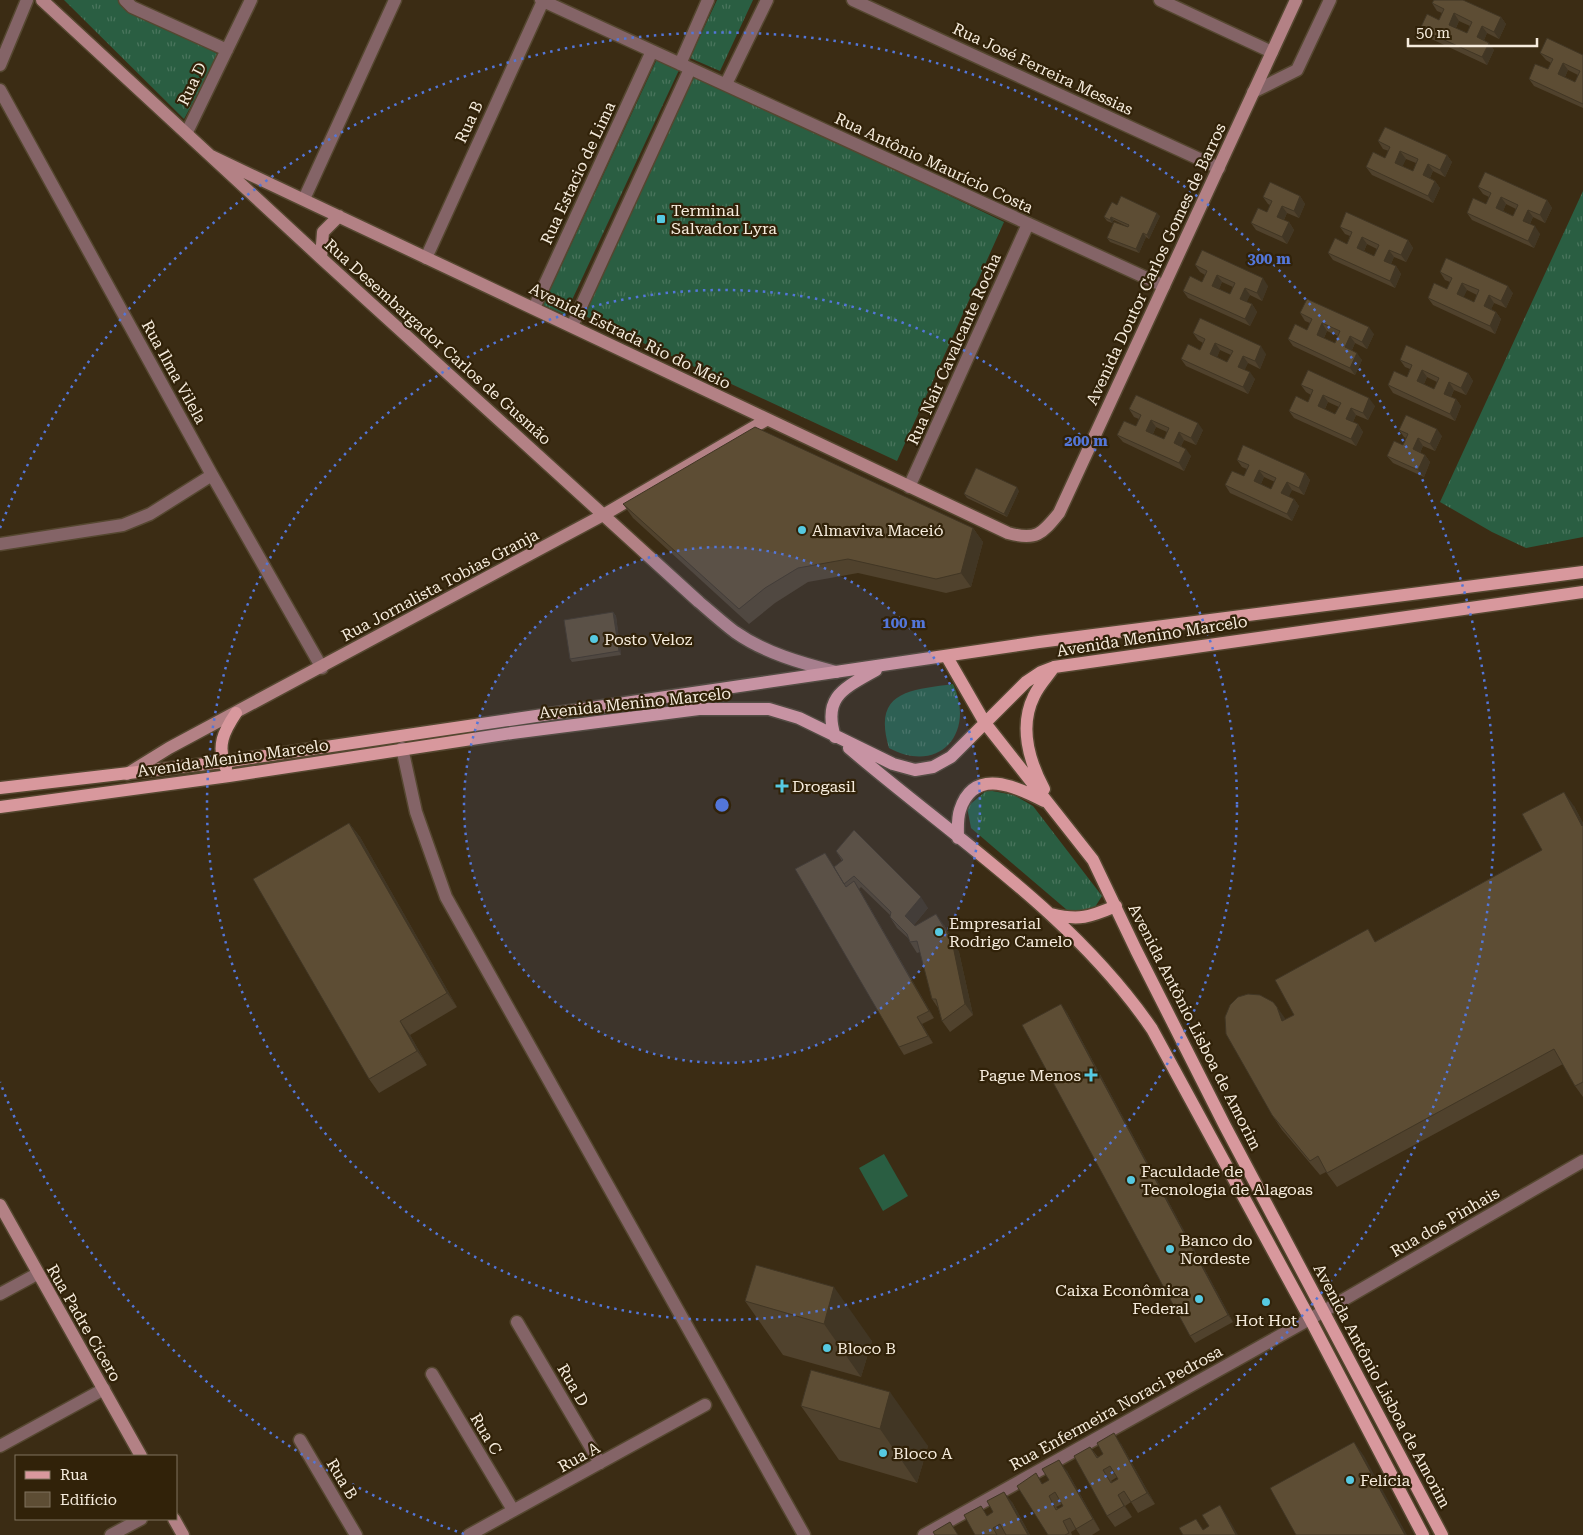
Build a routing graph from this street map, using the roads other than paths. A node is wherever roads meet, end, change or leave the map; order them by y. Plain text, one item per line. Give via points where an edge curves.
1 (27, 0) edge
2 (42, 0) edge
3 (125, 0) edge
4 (251, 0) edge
5 (396, 0) edge
6 (708, 0) edge
7 (767, 0) edge
8 (853, 0) edge
9 (1160, 0) edge
10 (1296, 0) edge
11 (542, 1) edge
12 (1336, 2) edge
13 (227, 50) junction
14 (652, 52) junction
15 (1272, 52) junction
16 (0, 65) edge
17 (685, 67) junction
18 (726, 84) junction
19 (0, 90) edge
20 (1253, 92) junction
21 (187, 132) junction
22 (210, 156) junction
23 (1219, 168) junction
24 (304, 199) junction
25 (339, 216) junction
26 (1028, 224) junction
27 (321, 258) junction
28 (426, 258) junction
29 (1164, 286) junction
30 (534, 308) junction
31 (572, 326) junction
32 (766, 420) junction
33 (212, 474) junction
34 (909, 487) junction
35 (605, 514) junction
36 (1036, 536) joint
37 (0, 544) edge
38 (1583, 572) edge
39 (1583, 592) edge
40 (947, 657) junction
41 (882, 666) junction
42 (1054, 667) junction
43 (322, 668) junction
44 (836, 672) junction
45 (236, 713) junction
46 (985, 723) junction
47 (835, 737) junction
48 (402, 748) junction
49 (223, 762) junction
50 (127, 774) junction
51 (229, 776) junction
52 (0, 788) edge
53 (1047, 803) junction
54 (0, 807) edge
55 (1058, 816) junction
56 (958, 838) junction
57 (1116, 906) junction
58 (1048, 913) junction
59 (1583, 1161) edge
60 (0, 1205) edge
61 (37, 1274) junction
62 (0, 1294) edge
63 (1324, 1311) junction
64 (1310, 1319) junction
65 (518, 1322) dead end
66 (432, 1374) dead end
67 (104, 1389) junction
68 (705, 1404) dead end
69 (300, 1440) dead end
70 (0, 1446) edge
71 (139, 1455) edge
72 (600, 1463) junction
73 (513, 1510) junction
74 (139, 1520) edge
75 (175, 1520) edge
76 (112, 1535) edge
77 (183, 1535) edge
78 (356, 1535) edge
79 (469, 1535) edge
80 (804, 1535) edge
81 (924, 1535) edge
82 (1423, 1535) edge
83 (1442, 1535) edge

1 - 16 street
2 - 21 street, Rua Desembargador Carlos de Gusmão
3 - 13 street, Rua D via 132,7
4 - 13 street, Rua D
5 - 24 street
6 - 17 street
7 - 18 street
8 - 23 street, Rua José Ferreira Messias
9 - 15 street
10 - 15 street, Avenida Doutor Carlos Gomes de Barros
11 - 14 street, Rua Antônio Maurício Costa
11 - 28 street, Rua B
12 - 20 street via 1302,72
13 - 21 street, Rua D
14 - 17 street, Rua Antônio Maurício Costa
14 - 30 street, Rua Estacio de Lima
15 - 20 street, Avenida Doutor Carlos Gomes de Barros
17 - 18 street, Rua Antônio Maurício Costa
17 - 31 street
18 - 26 street, Rua Antônio Maurício Costa
19 - 33 street, Rua Ilma Vilela
20 - 23 street, Avenida Doutor Carlos Gomes de Barros
21 - 22 street, Rua Desembargador Carlos de Gusmão
22 - 24 street, Avenida Estrada Rio do Meio
22 - 27 street, Rua Desembargador Carlos de Gusmão
23 - 29 street, Avenida Doutor Carlos Gomes de Barros
24 - 25 street, Avenida Estrada Rio do Meio
25 - 27 street via 323,232
25 - 28 street, Avenida Estrada Rio do Meio
26 - 29 street, Rua Antônio Maurício Costa
26 - 34 street, Rua Nair Cavalcante Rocha
27 - 35 street, Rua Desembargador Carlos de Gusmão
28 - 30 street, Avenida Estrada Rio do Meio
29 - 36 street, Avenida Doutor Carlos Gomes de Barros via 1060,512
30 - 31 street, Avenida Estrada Rio do Meio
31 - 32 street, Avenida Estrada Rio do Meio
32 - 34 street, Avenida Estrada Rio do Meio
32 - 35 street, Rua Jornalista Tobias Granja
33 - 37 street via 150,514 123,525
33 - 43 street, Rua Ilma Vilela
34 - 36 street, Avenida Estrada Rio do Meio via 1008,533
35 - 43 street, Rua Jornalista Tobias Granja
35 - 44 street, Rua Desembargador Carlos de Gusmão via 736,632 795,661
38 - 40 main road, Avenida Menino Marcelo
39 - 42 main road, Avenida Menino Marcelo
40 - 41 main road, Avenida Menino Marcelo
40 - 46 main road, Avenida Antônio Lisboa de Amorim
41 - 44 main road, Avenida Menino Marcelo
41 - 47 main road via 841,691 834,701 830,722
42 - 46 main road, Avenida Menino Marcelo via 1026,682
42 - 55 main road via 1034,696 1026,732 1029,755
43 - 45 street, Rua Jornalista Tobias Granja
44 - 49 main road, Avenida Menino Marcelo
45 - 49 main road via 221,740
45 - 50 street, Rua Jornalista Tobias Granja
46 - 47 main road, Avenida Menino Marcelo via 951,757 933,767 915,770 893,764
46 - 53 main road, Avenida Antônio Lisboa de Amorim
47 - 48 main road, Avenida Menino Marcelo via 799,718 769,709 746,707 661,714
47 - 56 main road, Avenida Antônio Lisboa de Amorim
48 - 51 main road, Avenida Menino Marcelo
48 - 80 street via 416,812 446,897
49 - 50 main road, Avenida Menino Marcelo
49 - 51 main road
50 - 52 main road, Avenida Menino Marcelo
51 - 54 main road, Avenida Menino Marcelo
53 - 55 main road, Avenida Antônio Lisboa de Amorim
53 - 56 main road via 1004,784 977,788 965,800 960,811
55 - 57 main road, Avenida Antônio Lisboa de Amorim via 1093,860
56 - 58 main road, Avenida Antônio Lisboa de Amorim
57 - 58 main road via 1089,917 1070,919
57 - 63 main road, Avenida Antônio Lisboa de Amorim via 1203,1082
58 - 64 main road, Avenida Antônio Lisboa de Amorim via 1129,994 1152,1029
59 - 63 street, Rua dos Pinhais
60 - 61 street, Rua Padre Cícero
61 - 62 street
61 - 67 street, Rua Padre Cícero
63 - 64 street, Rua Enfermeira Noraci Pedrosa
63 - 83 main road, Avenida Antônio Lisboa de Amorim
64 - 81 street, Rua Enfermeira Noraci Pedrosa
64 - 82 main road, Avenida Antônio Lisboa de Amorim
65 - 72 street, Rua D
66 - 73 street, Rua C
67 - 70 street
67 - 71 street, Rua Padre Cícero
68 - 72 street, Rua A
69 - 78 street, Rua B
72 - 73 street, Rua A
73 - 79 street, Rua A
74 - 76 street
75 - 77 street

